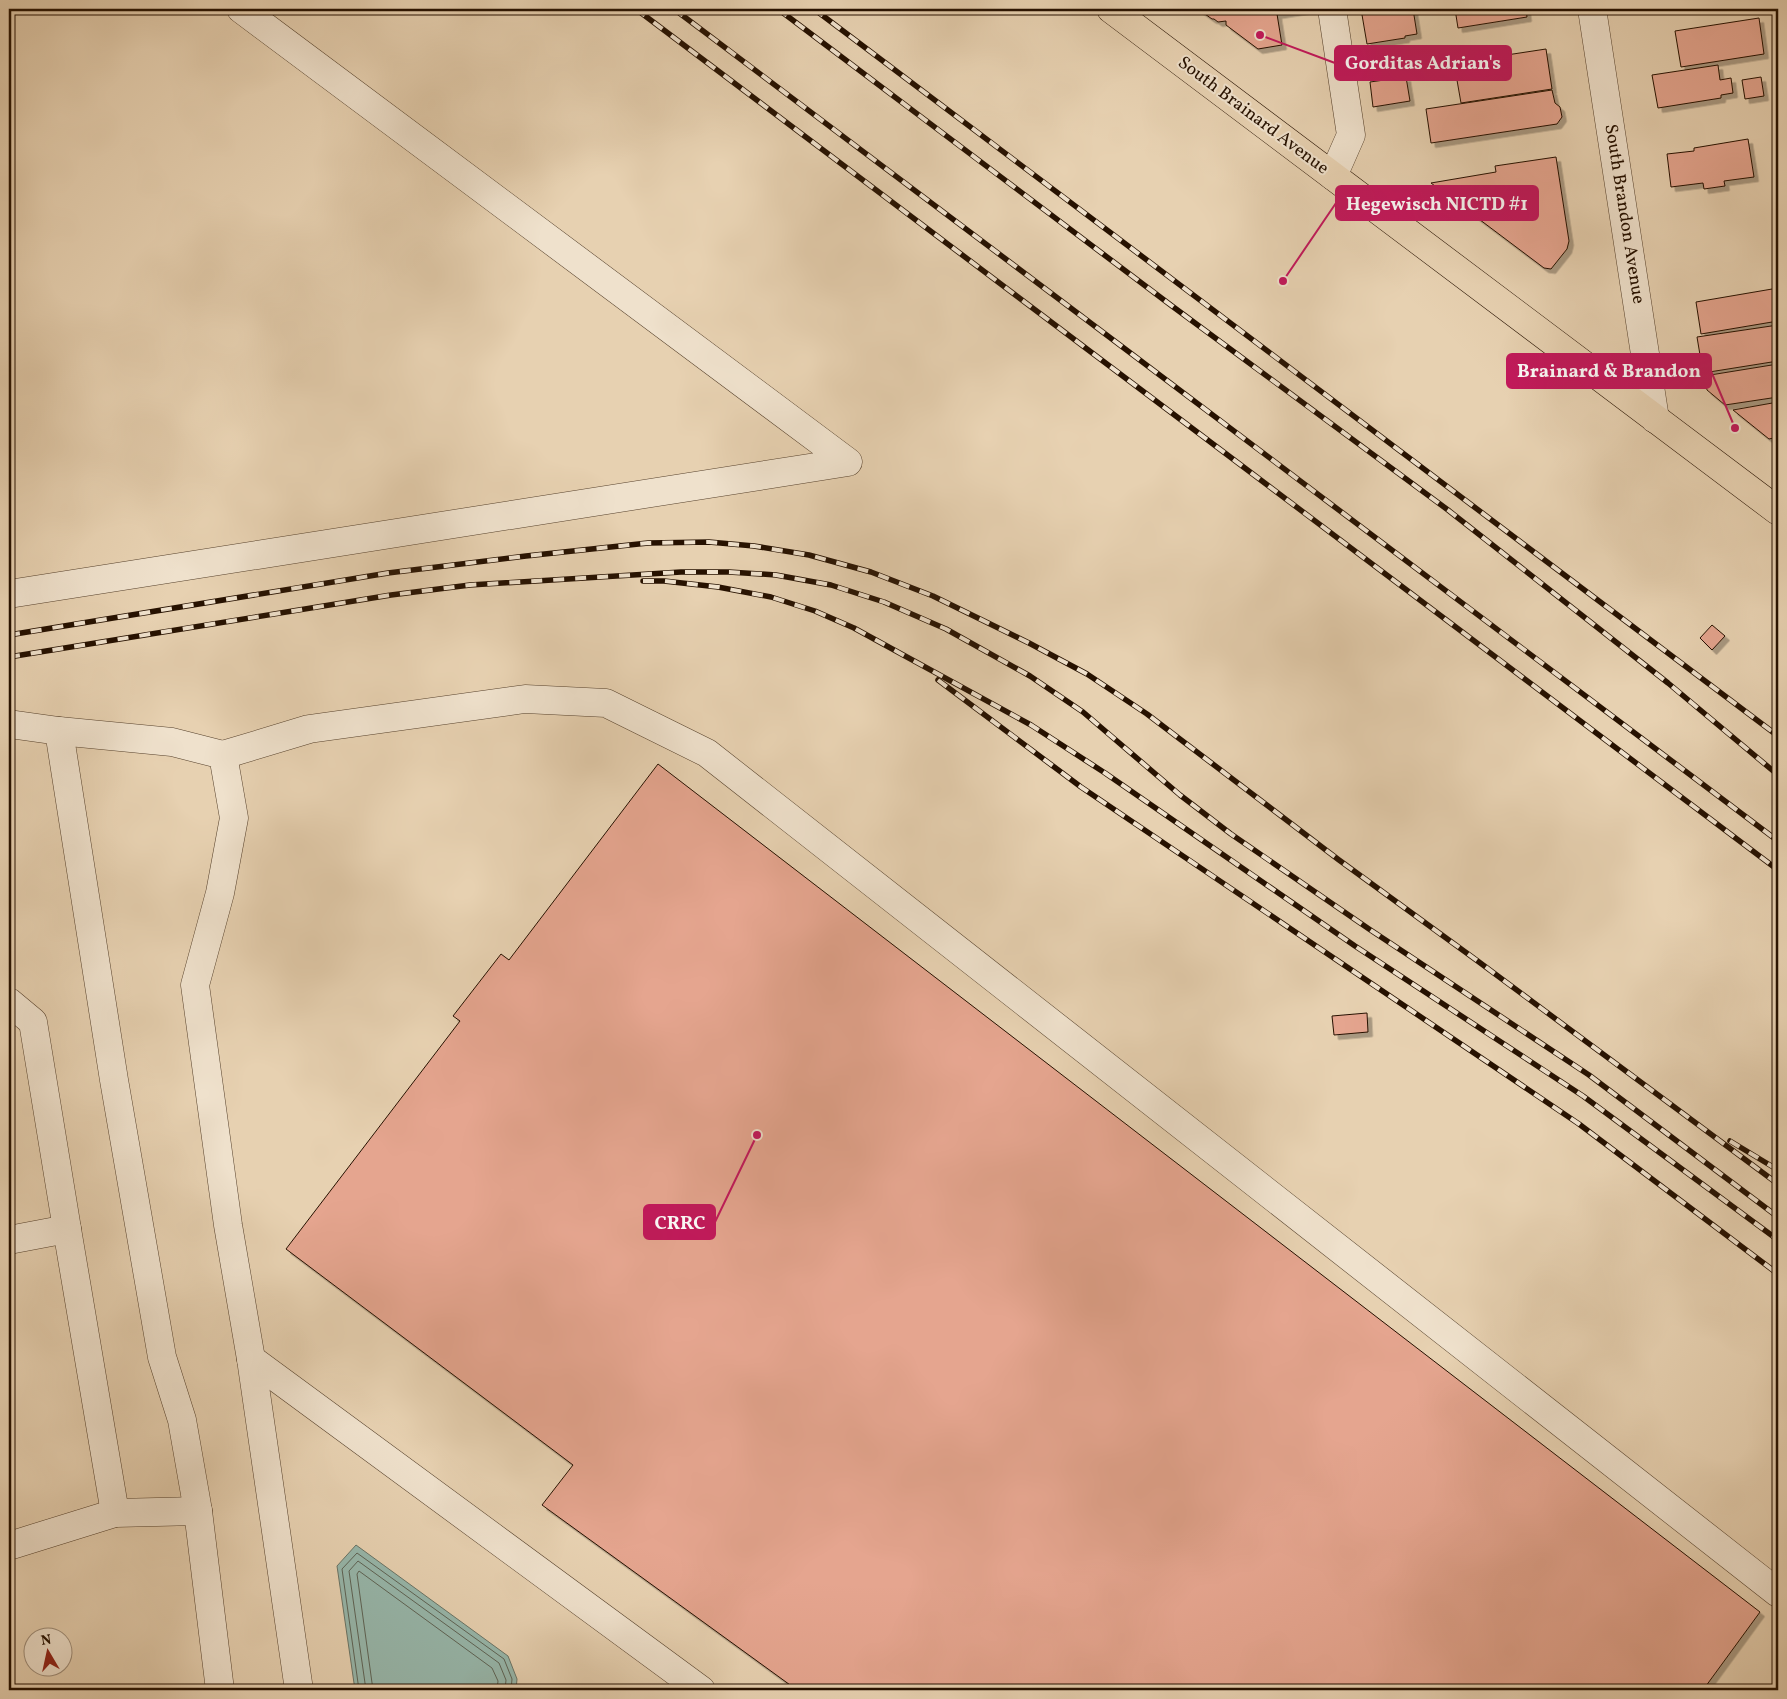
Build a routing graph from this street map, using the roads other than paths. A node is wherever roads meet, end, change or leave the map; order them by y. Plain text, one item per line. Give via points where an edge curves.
1 (241, 9) edge
2 (1111, 9) edge
3 (1332, 9) edge
4 (1592, 9) edge
5 (1333, 176) junction
6 (1655, 419) junction
7 (1778, 511) edge
8 (9, 594) edge
9 (9, 724) edge
10 (60, 731) junction
11 (223, 755) junction
12 (9, 1002) edge
13 (67, 1229) junction
14 (9, 1240) edge
15 (251, 1358) junction
16 (198, 1511) junction
17 (115, 1512) junction
18 (9, 1546) edge
19 (1778, 1593) edge
20 (220, 1690) edge
21 (299, 1690) edge
22 (701, 1690) edge

1 - 8 street via 848,462
2 - 5 main road, South Brainard Avenue
3 - 5 street via 1351,135
4 - 6 street, South Brandon Avenue
5 - 6 main road, South Brainard Avenue
6 - 7 main road, South Brainard Avenue
9 - 10 street
10 - 11 street via 172,742
10 - 16 street via 108,1041 161,1348 182,1420
11 - 15 street via 234,818 220,893 195,986 228,1225
11 - 19 street via 309,729 525,699 606,702 707,753
12 - 13 street via 33,1022
13 - 14 street
13 - 17 street
15 - 21 street
15 - 22 street
16 - 17 street
16 - 20 street
17 - 18 street

